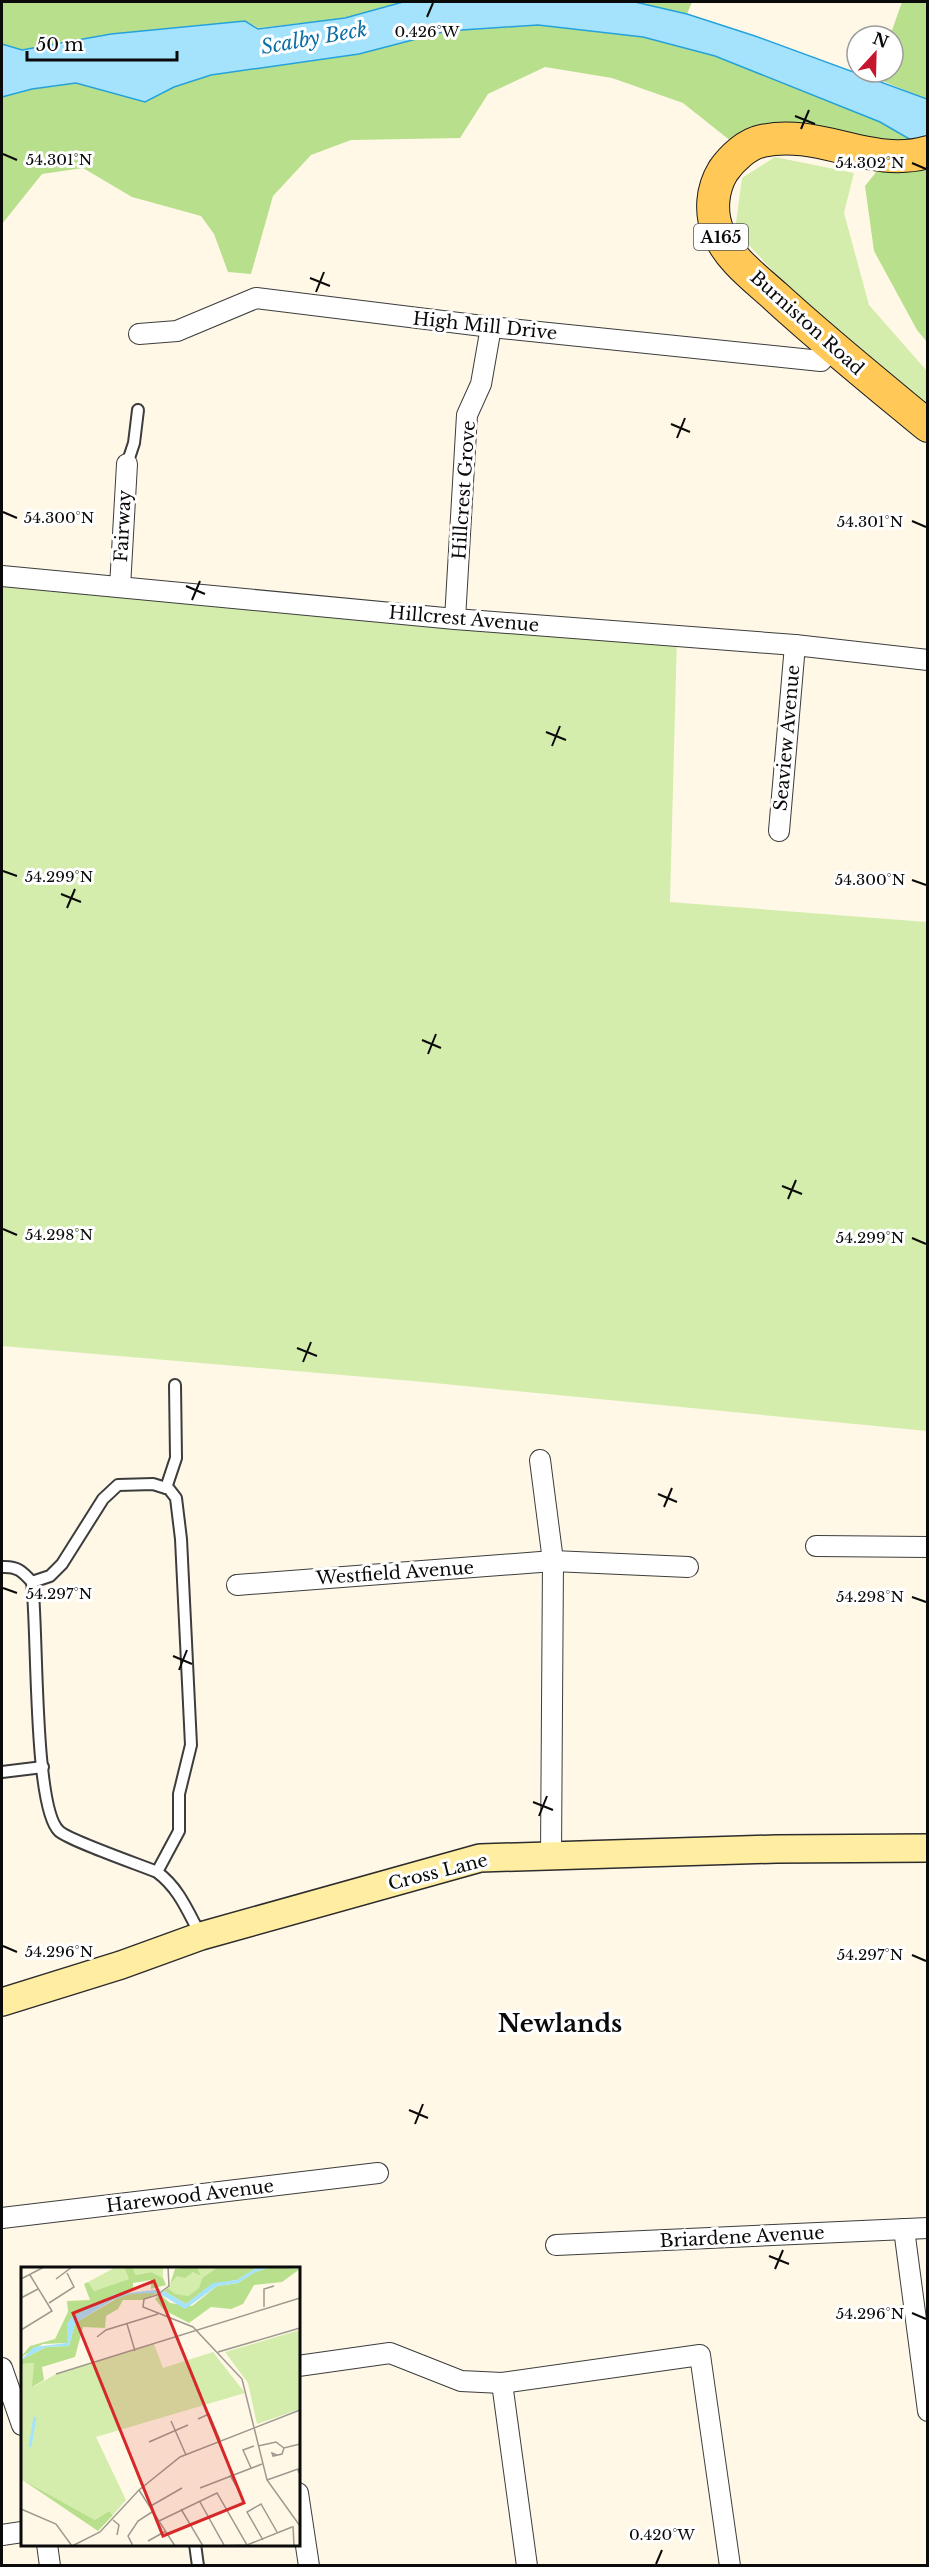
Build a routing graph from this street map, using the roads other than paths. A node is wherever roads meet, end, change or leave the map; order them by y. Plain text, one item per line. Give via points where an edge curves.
1 (924, 153) edge
2 (491, 327) junction
3 (139, 334) dead end
4 (832, 349) junction
5 (138, 410) dead end
6 (927, 426) edge
7 (127, 464) joint
8 (2, 576) edge
9 (120, 587) junction
10 (455, 619) junction
11 (795, 645) junction
12 (927, 660) edge
13 (779, 831) dead end
14 (175, 1385) dead end
15 (540, 1460) dead end
16 (166, 1488) junction
17 (816, 1546) dead end
18 (927, 1547) edge
19 (553, 1561) junction
20 (2, 1567) edge
21 (688, 1567) dead end
22 (32, 1582) junction
23 (237, 1585) dead end
24 (43, 1767) junction
25 (2, 1772) edge
26 (927, 1848) edge
27 (551, 1855) junction
28 (157, 1872) junction
29 (201, 1936) junction
30 (2, 2002) edge
31 (378, 2173) dead end
32 (2, 2218) edge
33 (927, 2228) edge
34 (904, 2229) junction
35 (556, 2245) dead end
36 (300, 2366) edge
37 (2, 2368) edge
38 (502, 2383) junction
39 (927, 2411) edge
40 (21, 2416) edge
41 (300, 2506) edge
42 (21, 2532) edge
43 (2, 2535) edge
44 (47, 2546) edge
45 (195, 2546) edge
46 (50, 2565) edge
47 (198, 2565) edge
48 (309, 2565) edge
49 (527, 2565) edge
50 (730, 2565) edge

1 - 4 main road, Burniston Road / A165 via 898,158 874,156 783,138 760,141 745,149 729,162 720,177 713,195 718,233 735,258
2 - 3 street, High Mill Drive via 256,298 177,331
2 - 4 street, High Mill Drive via 821,361
2 - 10 street, Hillcrest Grove via 481,384 467,415
4 - 6 main road, Burniston Road / A165
5 - 7 lane
7 - 9 street, Fairway
8 - 9 street, Hillcrest Avenue
9 - 10 street, Hillcrest Avenue
10 - 11 street, Hillcrest Avenue
11 - 12 street, Hillcrest Avenue
11 - 13 street, Seaview Avenue
14 - 16 lane via 176,1458
15 - 19 street
16 - 22 lane via 133,1482 118,1485 103,1499 62,1564 50,1576
16 - 28 lane via 176,1498 181,1539 191,1745 178,1794 179,1831
17 - 18 street
19 - 21 street, Westfield Avenue
19 - 23 street, Westfield Avenue
19 - 27 street
20 - 22 lane via 21,1570
22 - 24 lane
24 - 25 lane
24 - 28 lane via 49,1814 59,1832
26 - 27 street, Cross Lane
27 - 29 street, Cross Lane via 480,1858
28 - 29 lane via 177,1890
29 - 30 street, Cross Lane
31 - 32 street, Harewood Avenue
33 - 34 street, Briardene Avenue
34 - 35 street, Briardene Avenue
34 - 39 street
36 - 38 street via 390,2353 461,2381
37 - 40 street
38 - 49 street
38 - 50 street via 700,2355
41 - 48 street
42 - 43 street
44 - 46 street
45 - 47 lane

